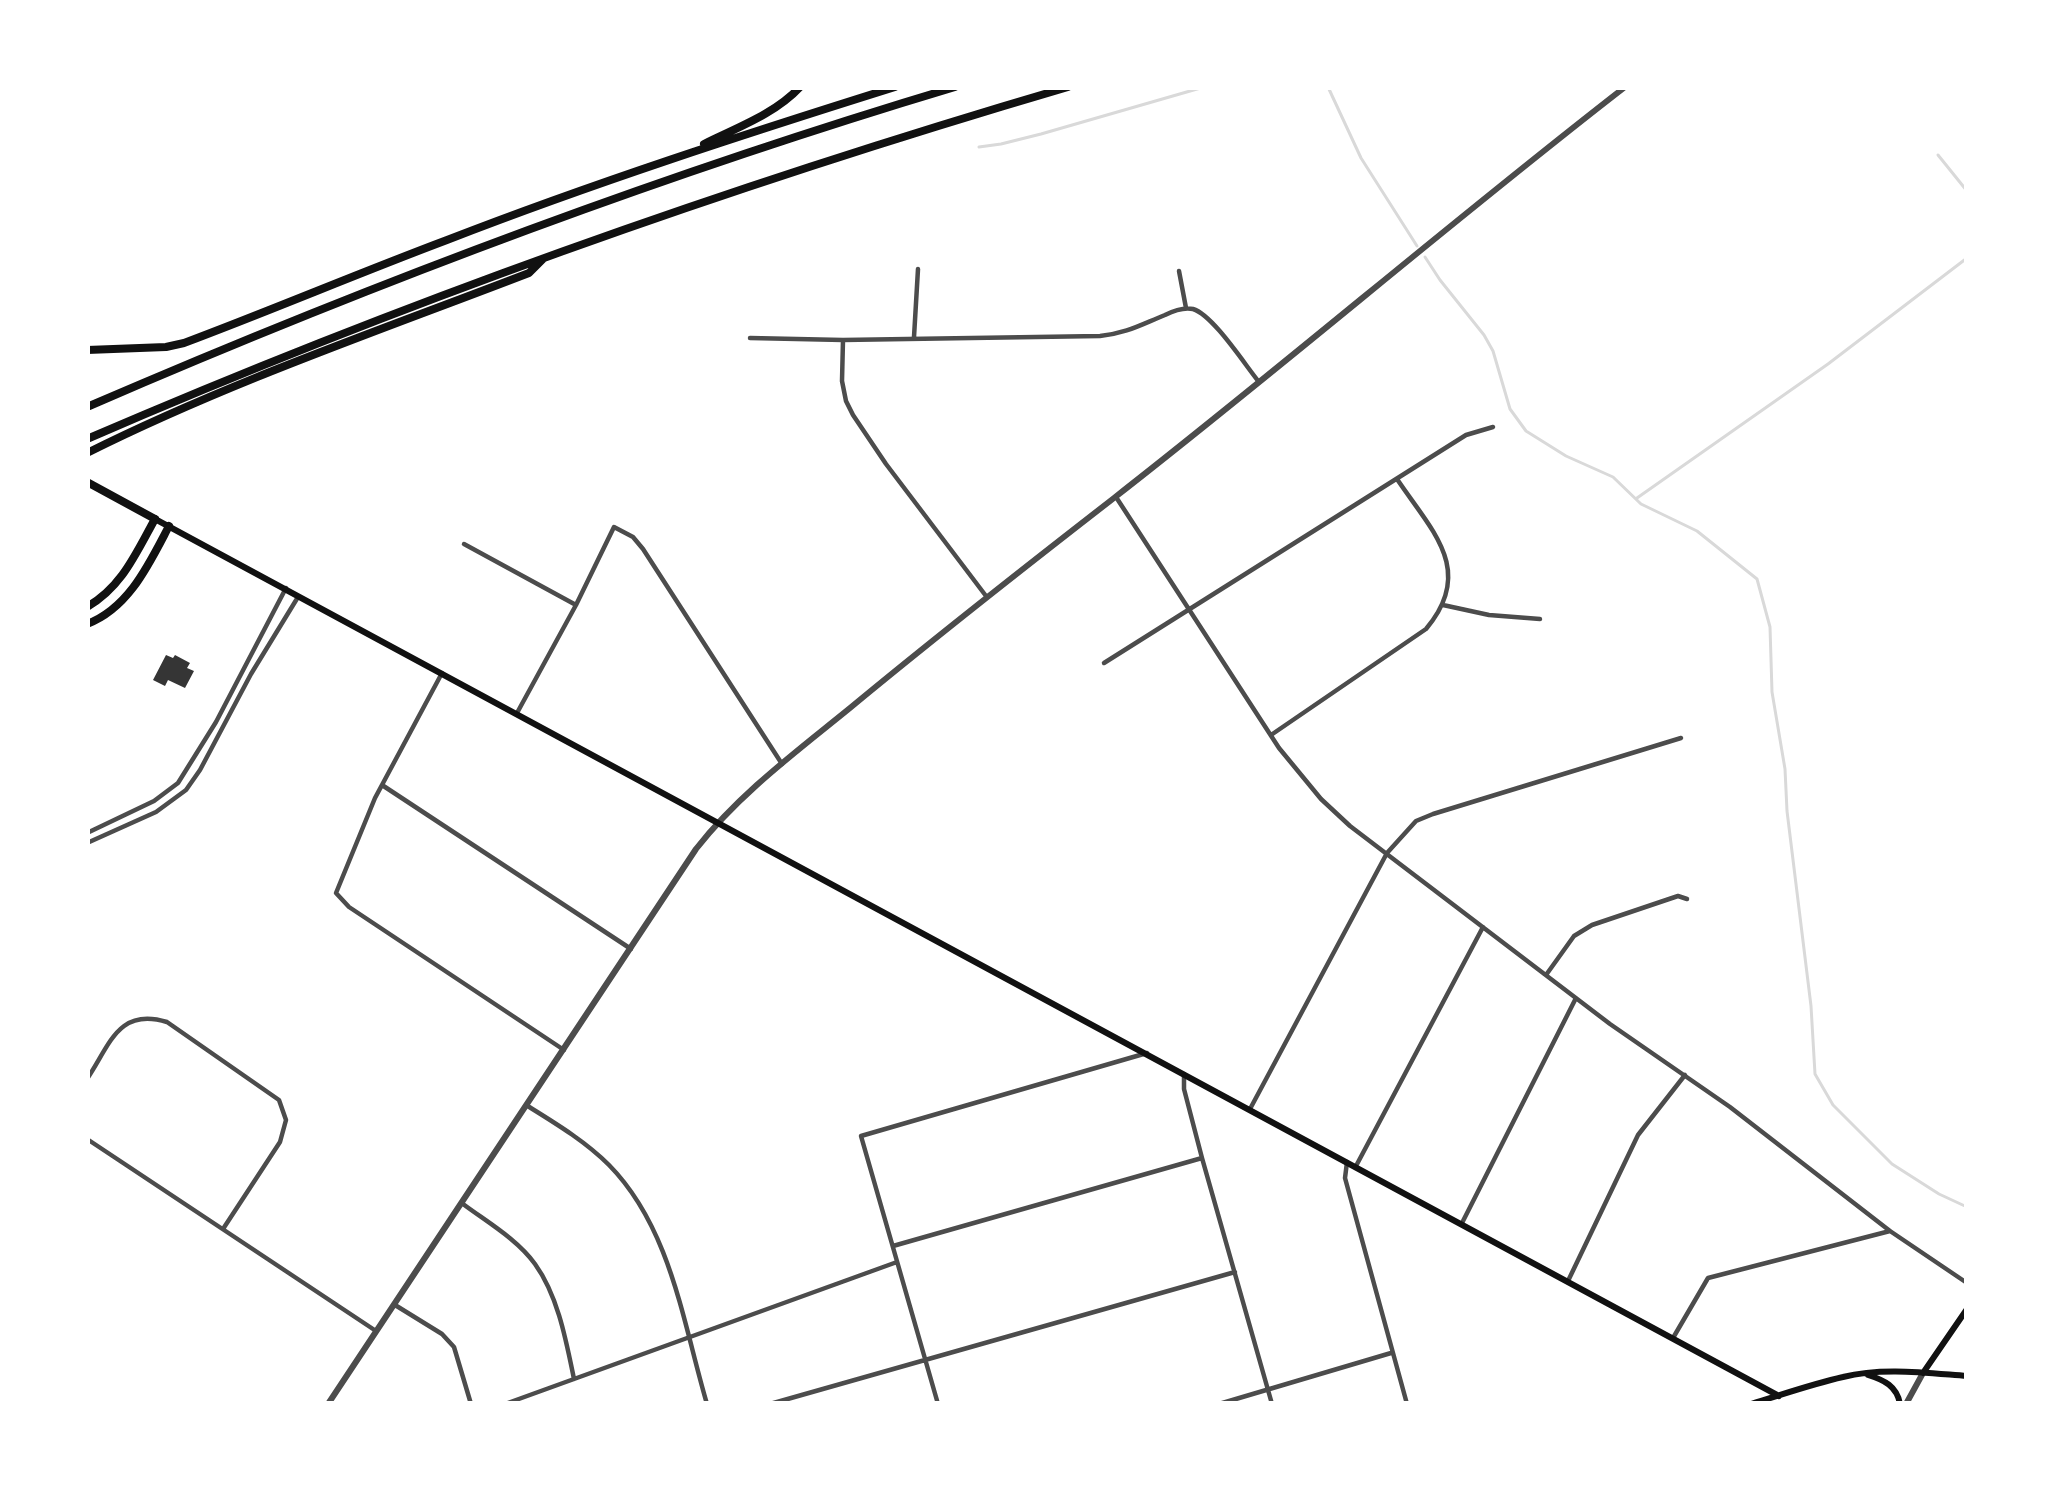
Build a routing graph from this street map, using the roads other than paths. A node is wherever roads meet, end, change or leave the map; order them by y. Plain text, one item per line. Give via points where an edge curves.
1 (800, 87) edge
2 (895, 87) edge
3 (955, 87) edge
4 (1068, 87) edge
5 (1624, 87) edge
6 (685, 154) junction
7 (546, 256) junction
8 (918, 268) dead end
9 (1179, 271) dead end
10 (1186, 308) junction
11 (914, 337) junction
12 (750, 338) dead end
13 (842, 340) junction
14 (87, 350) edge
15 (1259, 382) junction
16 (87, 407) edge
17 (1492, 427) dead end
18 (87, 439) edge
19 (87, 452) edge
20 (1397, 479) junction
21 (91, 484) edge
22 (1116, 496) junction
23 (155, 519) junction
24 (169, 526) junction
25 (464, 544) dead end
26 (286, 588) junction
27 (299, 595) junction
28 (986, 596) junction
29 (576, 605) junction
30 (1443, 605) junction
31 (87, 607) edge
32 (1190, 610) junction
33 (1540, 619) dead end
34 (87, 624) edge
35 (1104, 663) dead end
36 (442, 673) junction
37 (517, 713) junction
38 (1271, 735) junction
39 (1681, 739) dead end
40 (782, 764) junction
41 (382, 785) junction
42 (718, 821) junction
43 (87, 833) edge
44 (87, 843) edge
45 (1387, 853) junction
46 (1687, 899) dead end
47 (1484, 927) junction
48 (631, 949) junction
49 (1546, 975) junction
50 (1576, 998) junction
51 (564, 1050) junction
52 (1147, 1053) junction
53 (1184, 1074) junction
54 (1684, 1076) junction
55 (87, 1079) edge
56 (526, 1105) junction
57 (1250, 1108) junction
58 (87, 1139) edge
59 (1202, 1158) junction
60 (1351, 1164) junction
61 (462, 1203) junction
62 (1462, 1223) junction
63 (223, 1229) junction
64 (1890, 1231) junction
65 (892, 1246) junction
66 (897, 1262) junction
67 (1234, 1272) junction
68 (1568, 1281) junction
69 (1967, 1283) edge
70 (395, 1305) junction
71 (1967, 1309) edge
72 (376, 1331) junction
73 (1673, 1338) junction
74 (688, 1339) junction
75 (1391, 1353) junction
76 (925, 1360) junction
77 (1922, 1373) junction
78 (1864, 1374) junction
79 (1967, 1376) edge
80 (574, 1378) junction
81 (1269, 1390) junction
82 (1779, 1396) junction
83 (328, 1404) edge
84 (471, 1404) edge
85 (505, 1404) edge
86 (707, 1404) edge
87 (770, 1404) edge
88 (938, 1404) edge
89 (1219, 1404) edge
90 (1272, 1404) edge
91 (1407, 1404) edge
92 (1751, 1404) edge
93 (1903, 1404) edge

1 - 6 main road
2 - 6 main road
3 - 16 main road via 675,175
4 - 7 main road
5 - 15 street
6 - 14 main road via 184,343
7 - 18 main road
7 - 19 main road via 529,273
8 - 11 street
9 - 10 street
10 - 11 street via 1100,336
10 - 15 street via 1207,319
11 - 13 street
12 - 13 street
13 - 28 street via 853,415
15 - 22 street
17 - 20 street
20 - 30 street via 1446,558
20 - 32 street
21 - 23 main road
22 - 28 street
22 - 32 street
23 - 24 main road
23 - 31 main road via 119,582
24 - 26 main road
24 - 34 main road via 132,590
25 - 29 street
26 - 27 main road
26 - 43 street via 178,783
27 - 36 main road
27 - 44 street via 186,790
28 - 40 street
29 - 37 street
29 - 40 street via 614,527 633,537
30 - 33 street
30 - 38 street via 1426,628
32 - 35 street
32 - 38 street
36 - 37 main road
36 - 41 street
37 - 42 main road
38 - 45 street via 1321,799
39 - 45 street via 1433,814
40 - 42 street
41 - 48 street
41 - 51 street via 336,893
42 - 48 street
42 - 52 main road
45 - 47 street
45 - 57 street
46 - 49 street via 1592,925 1574,935
47 - 49 street
47 - 60 street
48 - 51 street
49 - 50 street
50 - 54 street
50 - 62 street
51 - 56 street
52 - 53 main road
52 - 65 street via 861,1136
53 - 57 main road
53 - 59 street
54 - 64 street
54 - 68 street via 1639,1135
55 - 63 street via 121,1028 149,1017 279,1100 286,1120 280,1142
56 - 61 street
56 - 74 street via 599,1156 637,1199 660,1244
57 - 60 main road
58 - 63 street
59 - 65 street
59 - 67 street
60 - 62 main road
60 - 75 street via 1345,1178
61 - 70 street
61 - 80 street via 535,1264
62 - 68 main road
63 - 72 street
64 - 69 street
64 - 73 street via 1708,1278
65 - 66 street
66 - 74 street
66 - 76 street
67 - 76 street
67 - 81 street
68 - 73 main road
70 - 72 street
70 - 84 street via 454,1347
71 - 77 main road
72 - 83 street
73 - 82 main road
74 - 80 street
74 - 86 street
75 - 81 street
75 - 91 street
76 - 87 street
76 - 88 street
77 - 78 main road
77 - 79 main road
77 - 93 street
78 - 82 main road
78 - 93 main road via 1885,1381
80 - 85 street
81 - 89 street
81 - 90 street
82 - 92 main road

